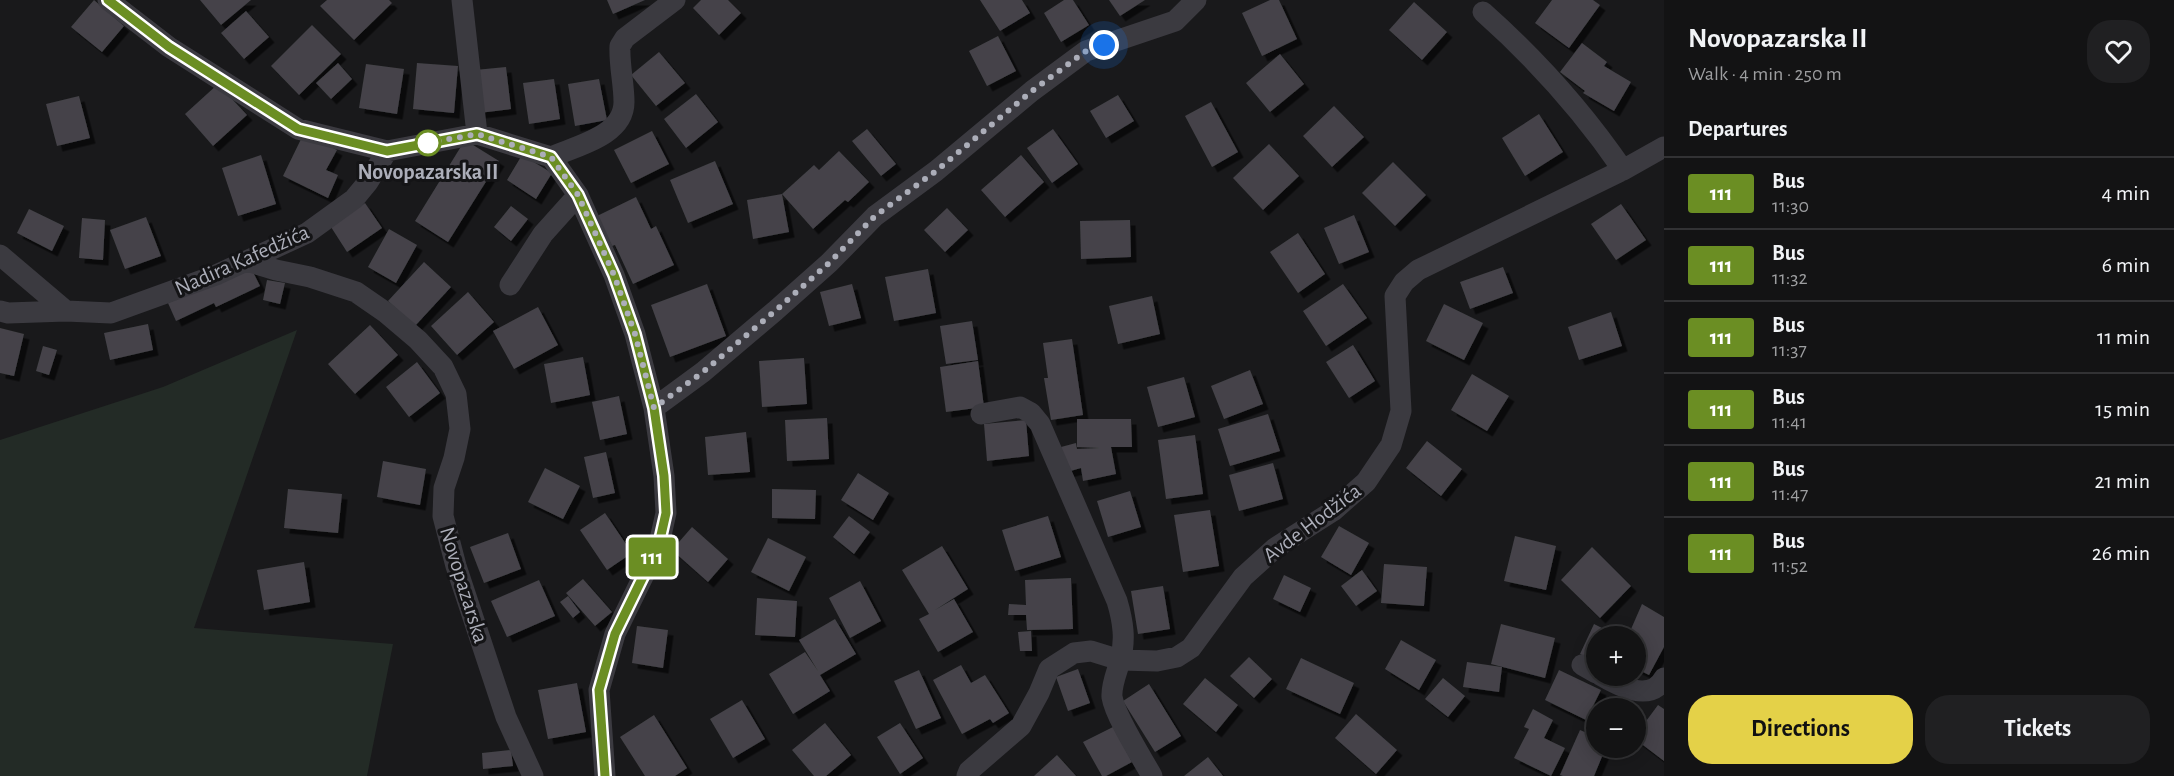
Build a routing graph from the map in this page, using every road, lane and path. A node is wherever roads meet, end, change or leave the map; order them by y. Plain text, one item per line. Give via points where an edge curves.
1 (108, 0) edge
2 (462, 0) edge
3 (675, 0) edge
4 (1197, 0) edge
5 (1483, 12) dead end
6 (477, 134) junction
7 (1664, 147) edge
8 (387, 151) junction
9 (551, 157) junction
10 (1623, 170) junction
11 (578, 195) junction
12 (0, 255) edge
13 (247, 261) junction
14 (510, 285) dead end
15 (0, 311) edge
16 (66, 311) junction
17 (654, 408) junction
18 (981, 414) dead end
19 (1120, 660) junction
20 (1664, 678) edge
21 (1620, 686) edge
22 (533, 776) edge
23 (605, 776) edge
24 (967, 776) edge
25 (1152, 776) edge

1 - 8 street via 169,47 298,129
2 - 6 street
3 - 9 street via 620,46 625,104 618,120 606,134
4 - 17 street via 1174,21 1086,51 1032,91 875,216 775,311
5 - 10 street via 1568,95
6 - 8 street
6 - 9 street
7 - 10 street, Avde Hodžića
8 - 13 street, Nadira Kafedžića via 354,199 307,233
9 - 11 street
10 - 19 street, Avde Hodžića via 1418,270 1404,282 1395,296 1401,411 1391,445 1366,482 1333,512 1275,548 1244,576 1191,648 1177,657 1156,661
11 - 14 street via 543,234
11 - 17 street via 614,275 635,334
12 - 16 street
13 - 16 street, Nadira Kafedžića via 111,313
13 - 22 street, Novopazarska via 356,292 418,340 443,367 456,394 460,429 444,488 443,516 506,717
15 - 16 street, Nadira Kafedžića
17 - 23 street via 666,513 659,544 615,634 599,690
18 - 19 street via 1020,407 1040,424 1117,601 1124,637
19 - 24 street, Avde Hodžića via 1090,651 1074,653 1049,669 1021,726
19 - 25 street via 1112,696
20 - 21 street via 1661,684 1645,691

